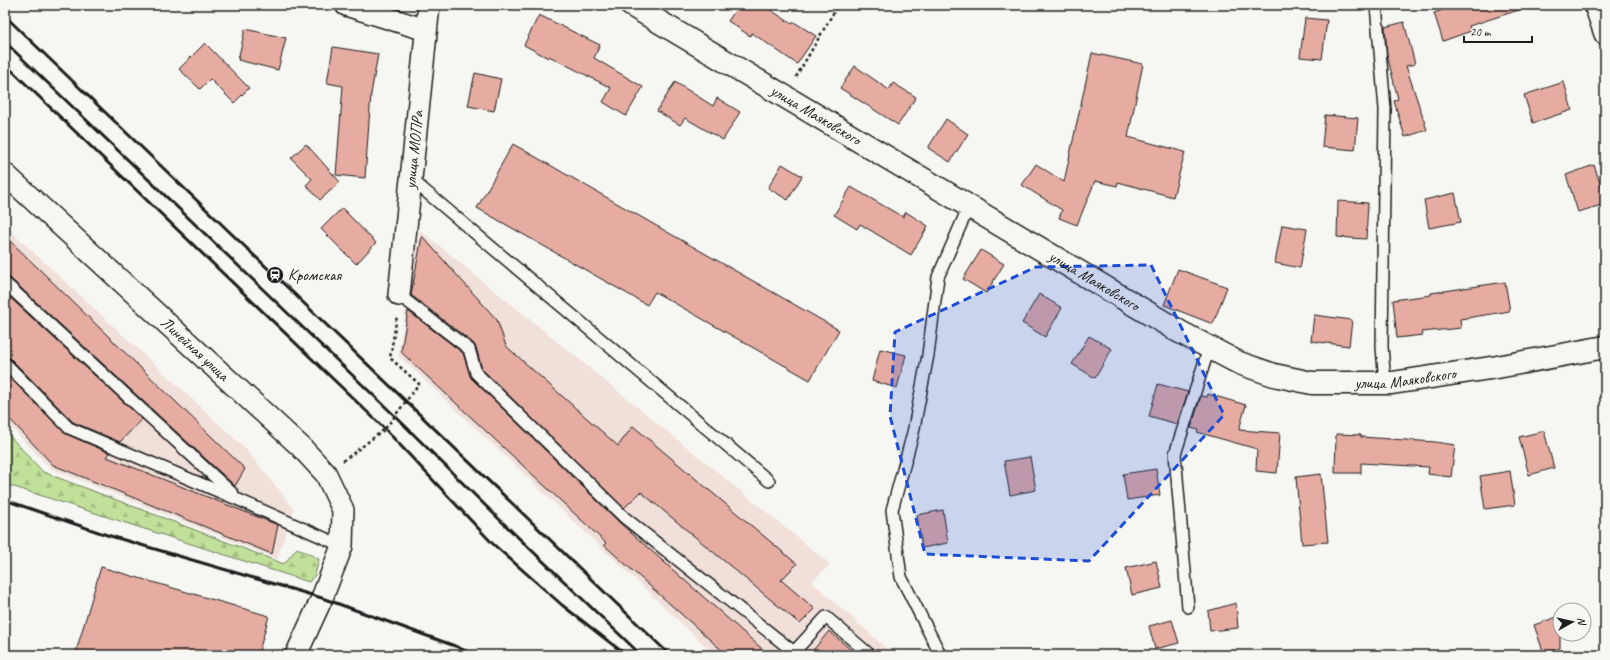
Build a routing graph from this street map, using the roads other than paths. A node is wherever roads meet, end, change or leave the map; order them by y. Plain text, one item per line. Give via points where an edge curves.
1 (346, 5) edge
2 (429, 5) edge
3 (631, 5) edge
4 (1376, 5) edge
5 (1595, 5) edge
6 (426, 30) junction
7 (1605, 34) edge
8 (5, 174) edge
9 (412, 180) junction
10 (969, 206) junction
11 (5, 283) edge
12 (399, 295) joint
13 (1605, 347) edge
14 (1209, 348) junction
15 (5, 363) edge
16 (1385, 383) junction
17 (769, 482) dead end
18 (239, 500) junction
19 (342, 546) junction
20 (1188, 607) dead end
21 (939, 652) dead end
22 (795, 653) edge
23 (296, 655) edge
24 (870, 655) edge

1 - 6 street
2 - 6 street, улица МОПРа
3 - 10 street, улица Маяковского
4 - 16 lane via 1386,109 1382,347
5 - 7 street
6 - 9 street, улица МОПРа
8 - 19 street, Линейная улица via 326,474 343,510
9 - 12 street, улица МОПРа
9 - 17 lane
10 - 14 street, улица Маяковского
10 - 21 lane via 938,277 913,433 892,510 901,577
11 - 18 lane
12 - 22 lane via 469,349 476,373 625,518
13 - 16 street, улица Маяковского via 1497,367
14 - 16 street, улица Маяковского via 1239,363 1274,375 1312,383
14 - 20 lane via 1174,454
15 - 18 lane via 69,428
18 - 19 lane
19 - 23 street, Линейная улица
22 - 24 lane via 826,617

